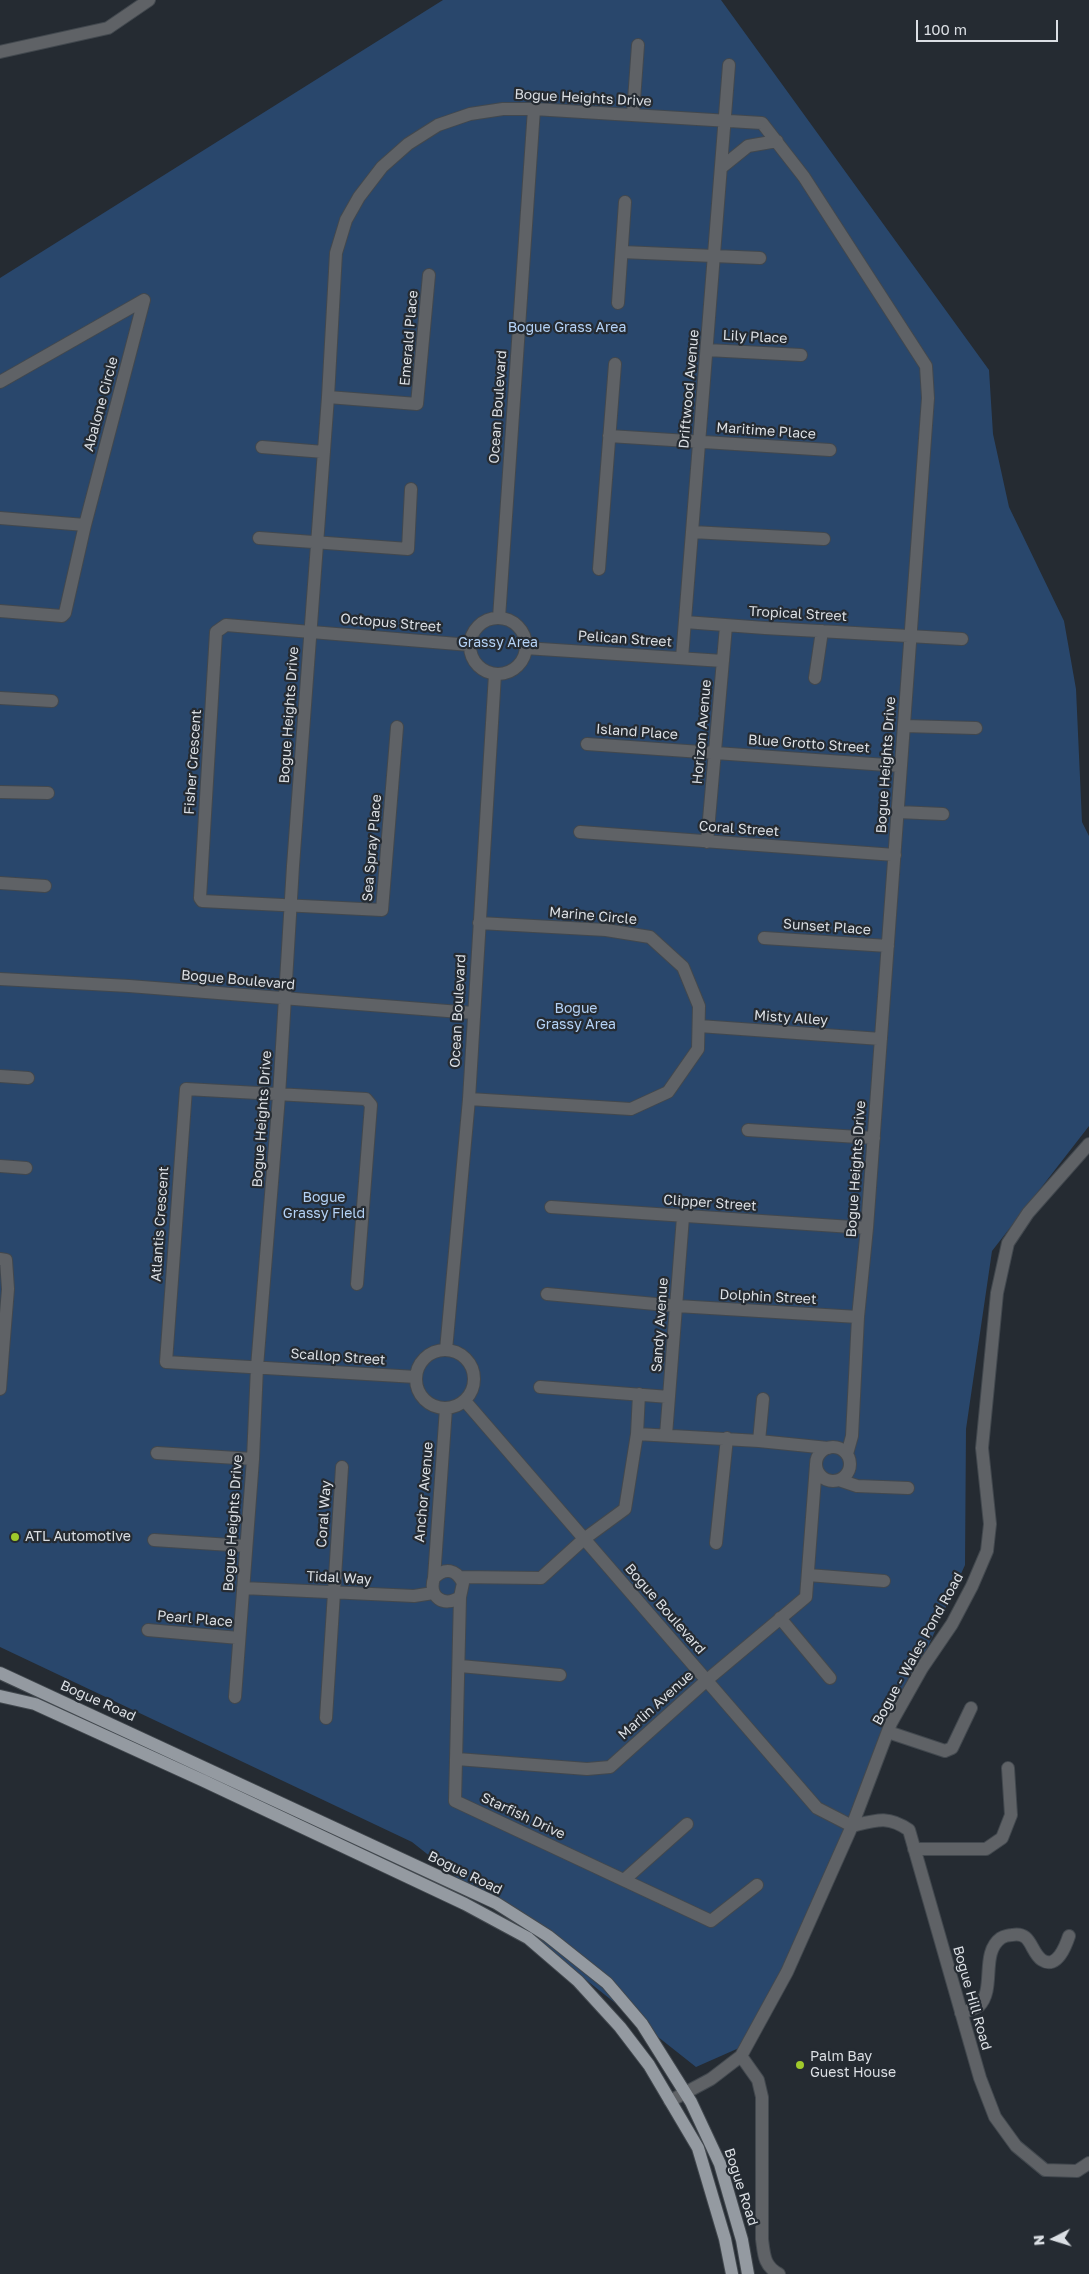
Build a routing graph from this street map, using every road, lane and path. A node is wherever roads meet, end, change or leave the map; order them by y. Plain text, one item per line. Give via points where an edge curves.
1 (150, 0) edge
2 (638, 45) dead end
3 (0, 52) edge
4 (729, 65) dead end
5 (534, 109) junction
6 (633, 114) junction
7 (724, 122) junction
8 (777, 142) junction
9 (722, 167) junction
10 (625, 202) dead end
11 (622, 252) junction
12 (714, 256) junction
13 (760, 258) dead end
14 (429, 275) dead end
15 (618, 303) dead end
16 (707, 350) junction
17 (801, 355) dead end
18 (615, 364) dead end
19 (0, 382) edge
20 (328, 397) junction
21 (609, 436) junction
22 (699, 441) junction
23 (262, 447) dead end
24 (830, 450) dead end
25 (324, 452) junction
26 (411, 489) dead end
27 (0, 518) edge
28 (85, 525) junction
29 (692, 532) junction
30 (259, 538) dead end
31 (824, 539) dead end
32 (317, 543) junction
33 (599, 569) dead end
34 (0, 611) edge
35 (499, 618) junction
36 (685, 622) junction
37 (726, 626) junction
38 (822, 631) junction
39 (310, 632) junction
40 (910, 635) junction
41 (962, 639) dead end
42 (470, 645) junction
43 (526, 648) junction
44 (682, 658) junction
45 (723, 661) junction
46 (495, 674) junction
47 (815, 678) dead end
48 (0, 698) edge
49 (52, 701) dead end
50 (904, 726) junction
51 (397, 727) dead end
52 (976, 728) dead end
53 (587, 744) dead end
54 (715, 752) junction
55 (901, 766) junction
56 (0, 792) edge
57 (48, 793) dead end
58 (898, 812) junction
59 (943, 814) dead end
60 (580, 832) dead end
61 (707, 842) junction
62 (895, 855) junction
63 (0, 883) edge
64 (44, 886) dead end
65 (291, 905) junction
66 (479, 923) junction
67 (764, 938) dead end
68 (888, 946) junction
69 (0, 979) edge
70 (285, 999) junction
71 (473, 1013) junction
72 (699, 1026) junction
73 (881, 1039) junction
74 (0, 1076) edge
75 (28, 1078) dead end
76 (279, 1096) junction
77 (469, 1099) junction
78 (748, 1130) dead end
79 (874, 1138) junction
80 (1089, 1144) edge
81 (0, 1166) edge
82 (26, 1168) dead end
83 (551, 1206) dead end
84 (683, 1217) junction
85 (867, 1228) junction
86 (0, 1259) edge
87 (357, 1284) dead end
88 (547, 1294) dead end
89 (677, 1306) junction
90 (858, 1317) junction
91 (1, 1350) edge
92 (446, 1350) junction
93 (257, 1367) junction
94 (416, 1377) junction
95 (540, 1387) dead end
96 (0, 1389) edge
97 (639, 1394) junction
98 (669, 1396) junction
99 (763, 1399) dead end
100 (465, 1401) junction
101 (446, 1408) junction
102 (637, 1434) junction
103 (666, 1435) junction
104 (852, 1436) junction
105 (727, 1438) junction
106 (759, 1440) junction
107 (810, 1445) junction
108 (830, 1447) junction
109 (157, 1453) dead end
110 (847, 1454) junction
111 (253, 1459) junction
112 (816, 1462) junction
113 (342, 1467) dead end
114 (838, 1478) junction
115 (908, 1488) dead end
116 (813, 1492) junction
117 (584, 1539) junction
118 (154, 1540) dead end
119 (716, 1543) dead end
120 (246, 1546) junction
121 (808, 1574) junction
122 (460, 1576) junction
123 (434, 1578) junction
124 (884, 1581) dead end
125 (243, 1588) junction
126 (334, 1592) junction
127 (433, 1593) junction
128 (460, 1597) junction
129 (780, 1618) junction
130 (148, 1630) dead end
131 (239, 1638) junction
132 (460, 1666) junction
133 (0, 1673) edge
134 (560, 1675) dead end
135 (830, 1678) dead end
136 (707, 1680) junction
137 (0, 1696) edge
138 (235, 1697) dead end
139 (971, 1708) dead end
140 (326, 1718) dead end
141 (888, 1732) junction
142 (457, 1759) junction
143 (1008, 1768) dead end
144 (687, 1824) dead end
145 (852, 1826) junction
146 (914, 1849) junction
147 (624, 1880) junction
148 (757, 1885) dead end
149 (1069, 1936) dead end
150 (961, 2013) junction
151 (741, 2056) junction
152 (685, 2093) junction
153 (670, 2101) junction
154 (1089, 2163) edge
155 (732, 2274) edge
156 (748, 2274) edge
157 (779, 2274) edge

1 - 3 street via 108,28
2 - 6 street
4 - 7 street, Driftwood Avenue
5 - 6 street, Bogue Heights Drive
5 - 20 street, Bogue Heights Drive via 470,114 438,125 408,144 382,167 359,197 346,220 336,253
5 - 35 street, Ocean Boulevard
6 - 7 street, Bogue Heights Drive
7 - 8 street, Bogue Heights Drive via 762,124
7 - 9 street, Driftwood Avenue
8 - 9 street via 748,146
8 - 40 street, Bogue Heights Drive via 804,177 926,366 928,398
9 - 12 street, Driftwood Avenue
10 - 11 street
11 - 12 street
11 - 15 street
12 - 13 street
12 - 16 street, Driftwood Avenue
14 - 20 street, Emerald Place via 418,404
16 - 17 street, Lily Place
16 - 22 street, Driftwood Avenue
18 - 21 street
19 - 28 street, Abalone Circle via 144,300
20 - 25 street, Bogue Heights Drive
21 - 22 street, Maritime Place
21 - 33 street
22 - 24 street, Maritime Place
22 - 29 street, Driftwood Avenue
23 - 25 street
25 - 32 street, Bogue Heights Drive
26 - 32 street via 408,549
27 - 28 street
28 - 34 street, Abalone Circle via 64,615
29 - 31 street
29 - 36 street, Driftwood Avenue
30 - 32 street
32 - 39 street, Bogue Heights Drive
35 - 42 street via 482,623
35 - 43 street via 521,631
36 - 37 street, Tropical Street
36 - 44 street, Driftwood Avenue
37 - 38 street, Tropical Street
37 - 45 street, Horizon Avenue
38 - 40 street, Tropical Street
38 - 47 street
39 - 42 street, Octopus Street
39 - 65 street, Bogue Heights Drive
39 - 65 street, Fisher Crescent via 226,625 216,632 200,898 202,901
40 - 41 street, Tropical Street
40 - 50 street, Bogue Heights Drive
42 - 46 street via 480,668
43 - 44 street, Pelican Street
43 - 46 street via 519,665
44 - 45 street, Pelican Street
45 - 54 street, Horizon Avenue
46 - 66 street, Ocean Boulevard
48 - 49 street
50 - 52 street
50 - 55 street, Bogue Heights Drive
51 - 65 street, Sea Spray Place via 382,910
53 - 54 street, Island Place
54 - 55 street, Blue Grotto Street
54 - 61 street, Horizon Avenue
55 - 58 street, Bogue Heights Drive
56 - 57 street
58 - 59 street
58 - 62 street, Bogue Heights Drive
60 - 61 street, Coral Street
61 - 62 street, Coral Street
62 - 68 street, Bogue Heights Drive
63 - 64 street
65 - 70 street, Bogue Heights Drive
66 - 71 street, Ocean Boulevard
66 - 72 street, Marine Circle via 606,930 650,937 683,967 699,1006
67 - 68 street, Sunset Place
68 - 73 street, Bogue Heights Drive
69 - 70 street, Bogue Boulevard
70 - 71 street, Bogue Boulevard
70 - 76 street, Bogue Heights Drive
71 - 77 street, Ocean Boulevard
72 - 73 street, Misty Alley
72 - 77 street, Marine Circle via 698,1049 668,1092 631,1109
73 - 79 street, Bogue Heights Drive
74 - 75 street
76 - 87 street via 366,1099 371,1105
76 - 93 street, Bogue Heights Drive
76 - 93 street, Atlantis Crescent via 186,1091 164,1360
77 - 92 street, Ocean Boulevard
78 - 79 street
79 - 85 street, Bogue Heights Drive
80 - 141 street, Bogue - Wales Pond Road via 1028,1213 1008,1243 998,1293 982,1448 990,1524 987,1551 952,1624 922,1668
81 - 82 street
83 - 84 street, Clipper Street
84 - 85 street, Clipper Street
84 - 89 street, Sandy Avenue
85 - 90 street, Bogue Heights Drive
86 - 91 street via 6,1260 8,1289
88 - 89 street, Dolphin Street
89 - 90 street, Dolphin Street
89 - 98 street, Sandy Avenue
90 - 104 street, Bogue Heights Drive
91 - 96 street
92 - 94 street via 429,1354 422,1361
92 - 100 street via 456,1352 470,1365 474,1384
93 - 94 street, Scallop Street
93 - 111 street, Bogue Heights Drive
94 - 101 street via 417,1387 428,1403
95 - 97 street
97 - 98 street
97 - 102 street
98 - 103 street, Sandy Avenue
99 - 106 street
100 - 101 street
100 - 117 street, Bogue Boulevard
101 - 123 street, Anchor Avenue
102 - 103 street
102 - 117 street via 625,1509
103 - 105 street
104 - 108 street
104 - 110 street, Bogue Heights Drive
105 - 106 street
105 - 119 street
106 - 107 street
107 - 108 street
107 - 112 street
108 - 110 street
108 - 112 street
109 - 111 street
110 - 114 street via 850,1463
111 - 120 street, Bogue Heights Drive
112 - 114 street via 819,1474
112 - 116 street, Marlin Avenue
113 - 126 street, Coral Way
114 - 115 street via 857,1486
114 - 116 street
116 - 121 street, Marlin Avenue
117 - 122 street via 541,1578
117 - 136 street, Bogue Boulevard
118 - 120 street
120 - 125 street, Bogue Heights Drive
121 - 124 street
121 - 129 street, Marlin Avenue via 806,1597
122 - 123 street via 448,1570
122 - 128 street via 464,1588
123 - 127 street
125 - 126 street, Tidal Way
125 - 131 street, Bogue Heights Drive
126 - 127 street, Tidal Way via 414,1596
126 - 140 street, Coral Way
127 - 128 street via 446,1603
128 - 132 street, Starfish Drive
129 - 135 street
129 - 136 street, Marlin Avenue
130 - 131 street, Pearl Place
131 - 138 street, Bogue Heights Drive
132 - 134 street
132 - 142 street, Starfish Drive
133 - 152 main road, Bogue Road via 496,1903 548,1936 607,1983 642,2024
136 - 142 street, Marlin Avenue via 610,1767 587,1769
136 - 145 street, Bogue Boulevard via 817,1808
137 - 153 main road, Bogue Road via 35,1704 465,1904 528,1938 578,1980 620,2027 649,2065
139 - 141 street via 952,1748 945,1751
141 - 145 street, Bogue - Wales Pond Road
142 - 147 street, Starfish Drive via 455,1801
143 - 146 street via 1011,1815 1002,1838 986,1849
144 - 147 street
145 - 146 street, Bogue Hill Road via 882,1819 897,1822 910,1830
145 - 151 street, Bogue - Wales Pond Road via 787,1972
146 - 150 street, Bogue Hill Road
147 - 148 street, Starfish Drive via 711,1921
149 - 150 street via 1059,1958 1047,1962 1024,1936 1014,1934 1002,1938 994,1948 986,1997 978,2007
150 - 154 street, Bogue Hill Road via 995,2117 1016,2146 1045,2170 1077,2170
151 - 152 street, Bogue - Wales Pond Road via 711,2079
151 - 157 street via 758,2080 762,2096 764,2260
152 - 153 street, Bogue - Wales Pond Road
152 - 156 main road, Bogue Road via 720,2164 742,2240
153 - 155 main road, Bogue Road via 698,2148 726,2239

